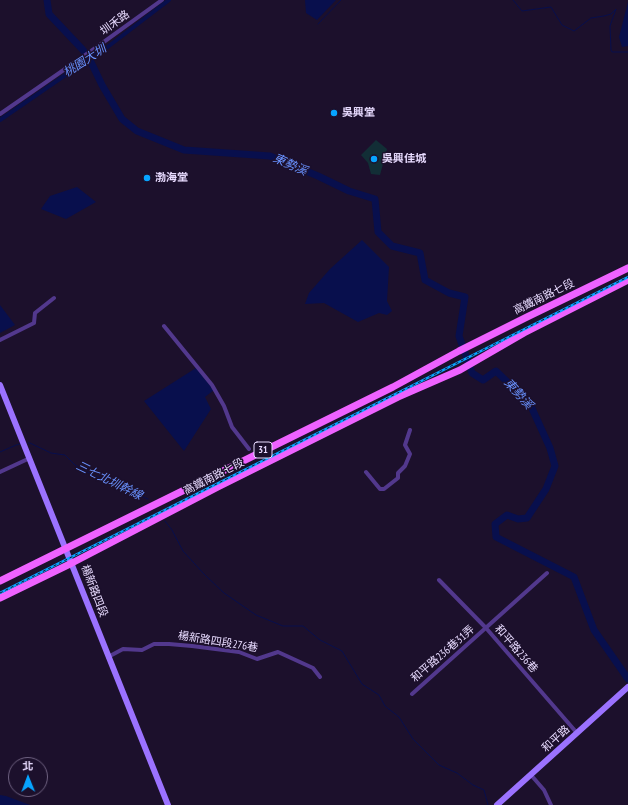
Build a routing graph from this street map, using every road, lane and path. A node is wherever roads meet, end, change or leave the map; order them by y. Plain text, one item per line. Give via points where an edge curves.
1 (162, 0) edge
2 (0, 114) edge
3 (628, 268) edge
4 (628, 280) edge
5 (54, 298) dead end
6 (164, 326) dead end
7 (0, 340) edge
8 (0, 385) edge
9 (410, 430) dead end
10 (249, 449) dead end
11 (30, 458) junction
12 (0, 472) edge
13 (366, 472) dead end
14 (66, 548) junction
15 (72, 563) junction
16 (547, 573) dead end
17 (438, 580) dead end
18 (0, 581) edge
19 (0, 598) edge
20 (486, 628) junction
21 (108, 657) junction
22 (320, 677) dead end
23 (628, 687) edge
24 (412, 694) dead end
25 (577, 733) junction
26 (530, 775) junction
27 (168, 805) edge
28 (497, 805) edge
29 (552, 805) edge

1 - 2 street, 圳禾路
3 - 14 main road, 高鐵南路七段 / 31 via 432,362 393,387
4 - 15 main road, 高鐵南路七段 / 31 via 524,333 474,363 224,483
5 - 7 street via 35,313 34,322
6 - 10 street via 212,385 232,427
8 - 11 main road, 楊新路四段
9 - 13 street via 405,445 410,454 406,466 398,473 398,478 384,489 380,489
11 - 12 street
11 - 14 main road, 楊新路四段
14 - 15 main road, 楊新路四段
14 - 18 main road, 高鐵南路七段 / 31
15 - 19 main road, 高鐵南路七段 / 31
15 - 21 main road, 楊新路四段
16 - 20 street, 和平路236巷31弄
17 - 20 street, 和平路236巷
20 - 24 street, 和平路236巷31弄
20 - 25 street, 和平路236巷
21 - 22 street, 楊新路四段276巷 via 123,649 142,650 154,644 239,652 257,659 278,652 313,668
21 - 27 main road, 楊新路四段
23 - 25 main road, 和平路
25 - 26 main road, 和平路
26 - 28 main road, 和平路
26 - 29 street via 544,790

